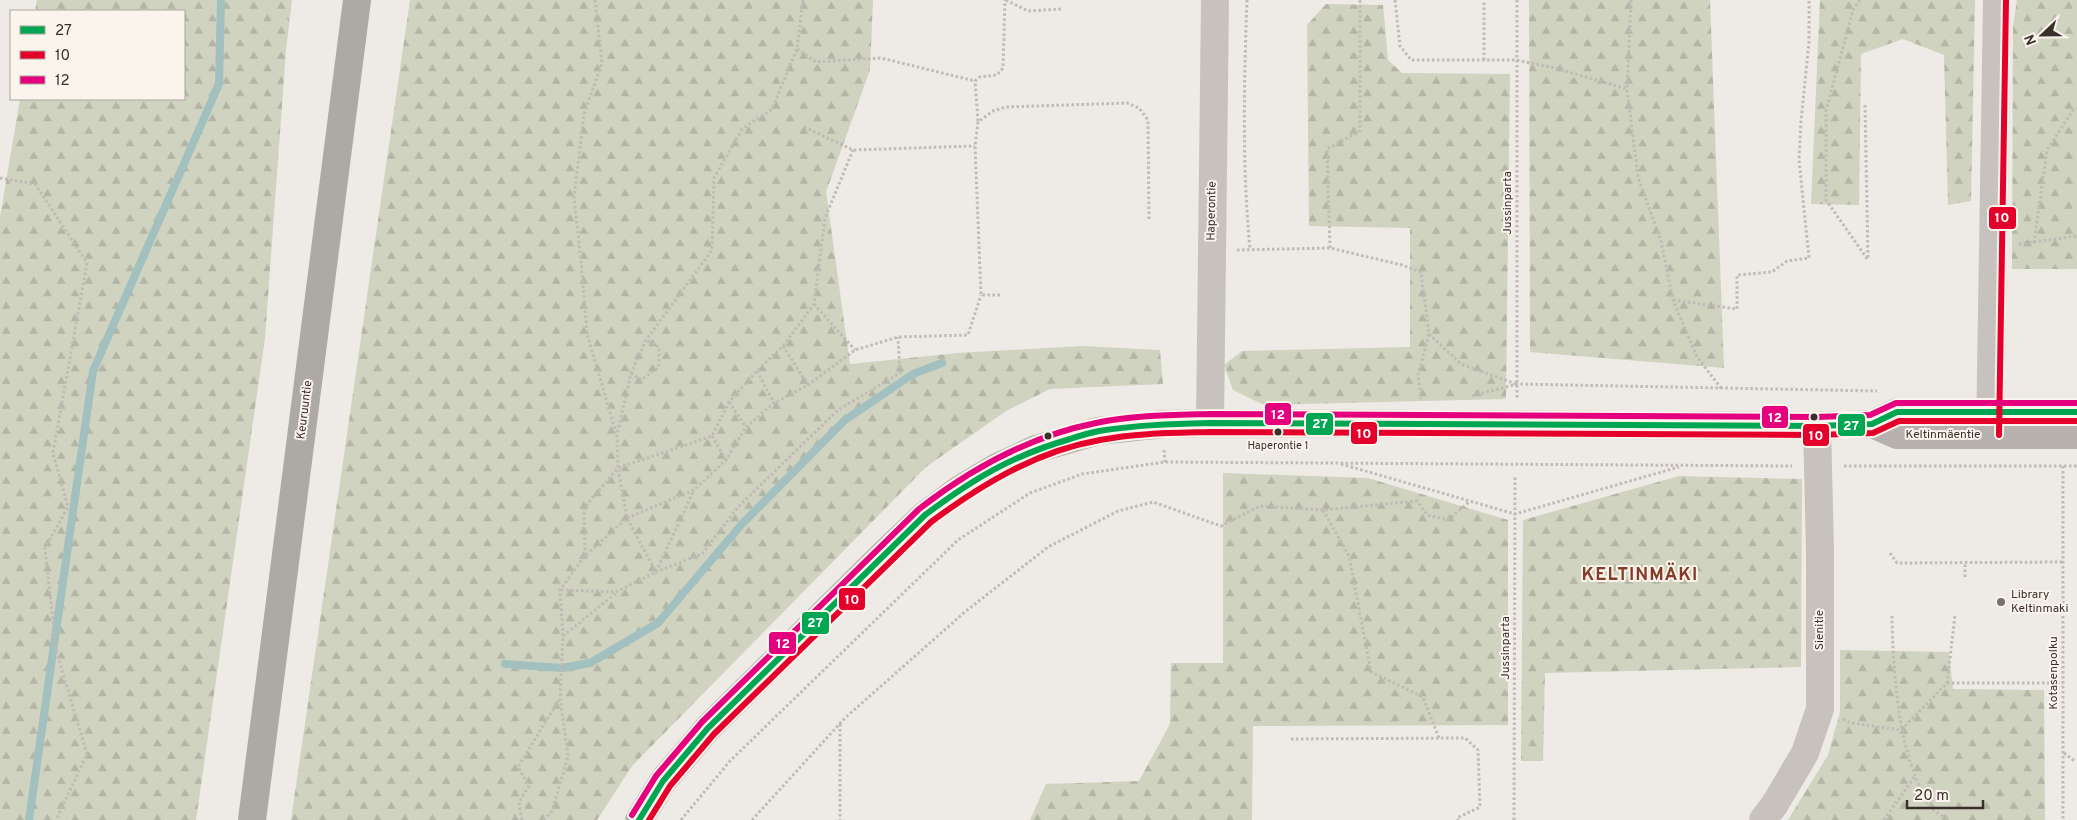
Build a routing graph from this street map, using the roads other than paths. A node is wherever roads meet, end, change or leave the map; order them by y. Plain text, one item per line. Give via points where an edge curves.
1 (357, 0) edge
2 (1215, 0) edge
3 (1997, 0) edge
4 (2077, 412) edge
5 (1210, 423) junction
6 (1990, 424) junction
7 (1817, 426) junction
8 (2077, 436) edge
9 (252, 820) edge
10 (639, 820) edge
11 (1763, 820) edge

1 - 9 highway, Keuruuntie
2 - 5 street, Haperontie
3 - 6 street
4 - 6 main road, Keltinmäentie
5 - 7 main road, Keltinmäentie
5 - 10 main road, Keltinmäentie via 1098,431 1036,450 997,467 960,489 925,515 708,728 663,781
6 - 7 main road, Keltinmäentie via 1898,436 1872,424
6 - 8 main road, Keltinmäentie
7 - 11 street, Sienitie via 1820,709 1805,753

